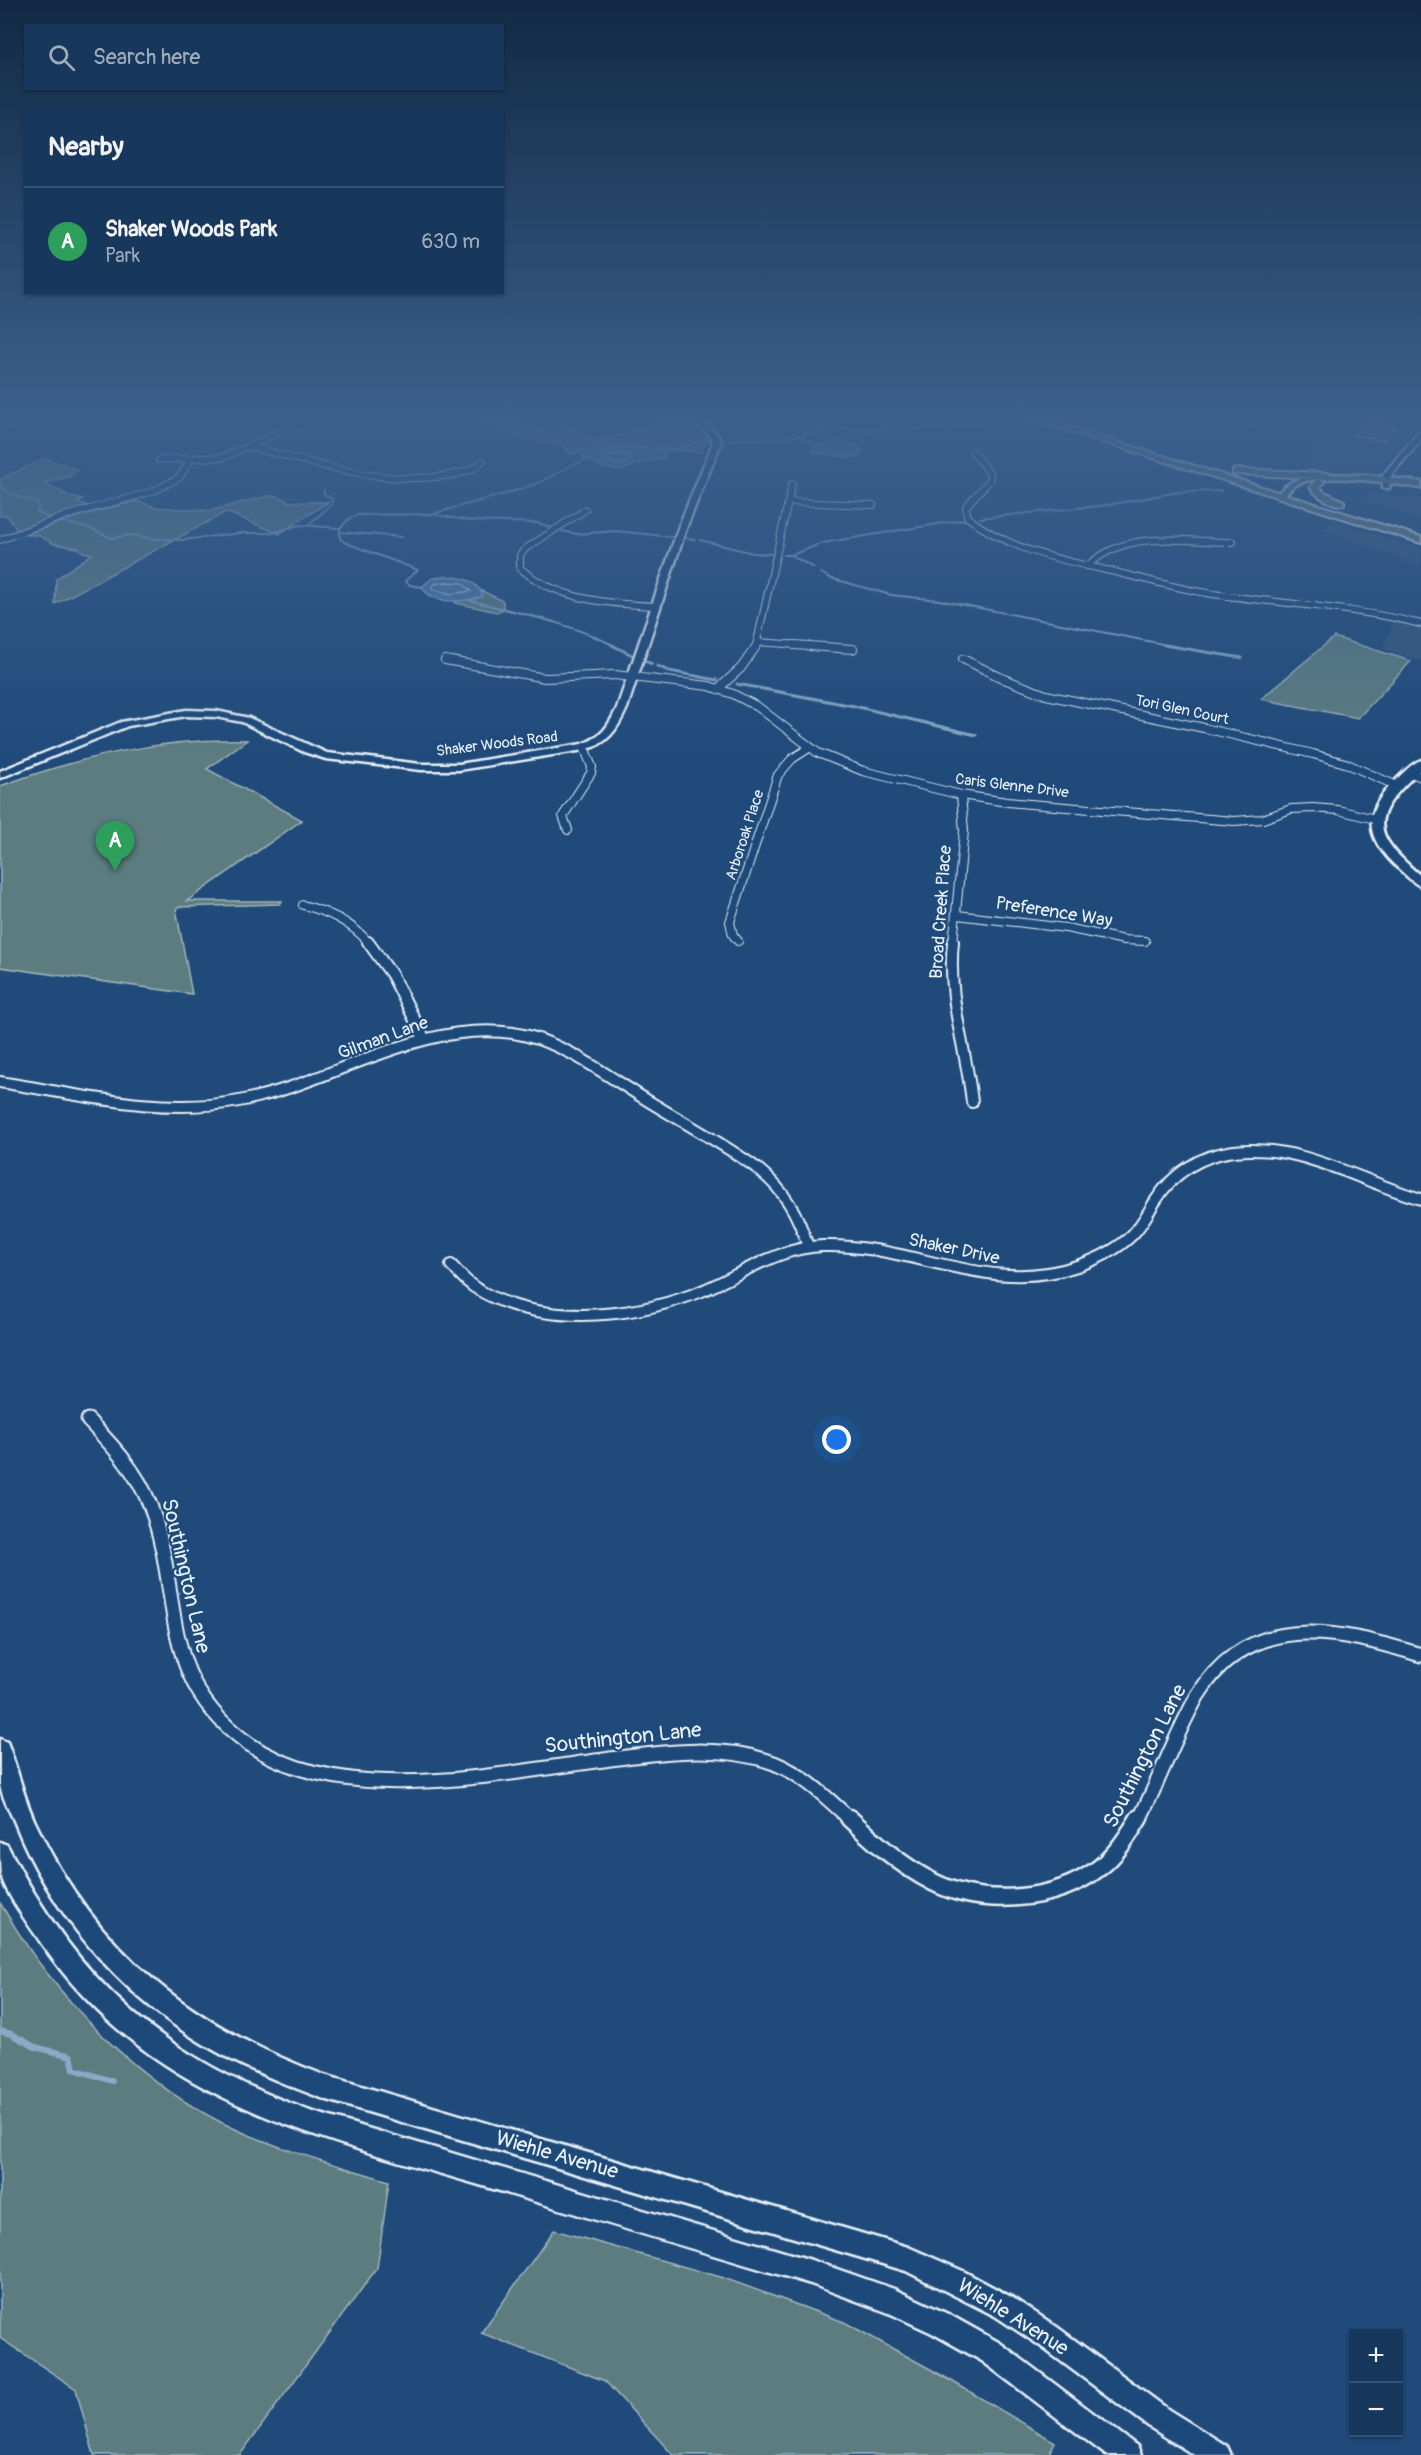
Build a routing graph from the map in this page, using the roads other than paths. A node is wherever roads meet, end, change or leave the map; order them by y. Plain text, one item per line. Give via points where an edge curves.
1 (28, 530) edge
2 (555, 530) edge
3 (682, 530) edge
4 (783, 530) edge
5 (983, 530) edge
6 (1392, 530) edge
7 (0, 540) edge
8 (1421, 540) edge
9 (1233, 542) dead end
10 (1087, 566) junction
11 (656, 606) junction
12 (1421, 624) edge
13 (758, 642) junction
14 (853, 649) dead end
15 (963, 659) dead end
16 (445, 660) dead end
17 (633, 676) junction
18 (718, 689) junction
19 (584, 747) junction
20 (809, 748) junction
21 (1421, 763) edge
22 (0, 775) edge
23 (1416, 775) edge
24 (1397, 786) junction
25 (961, 795) junction
26 (1375, 819) junction
27 (568, 830) dead end
28 (1421, 882) edge
29 (303, 905) dead end
30 (957, 915) junction
31 (738, 941) dead end
32 (1145, 941) dead end
33 (424, 1038) junction
34 (0, 1082) edge
35 (972, 1102) dead end
36 (1421, 1199) edge
37 (808, 1247) junction
38 (451, 1264) dead end
39 (88, 1420) dead end
40 (1421, 1654) edge
41 (0, 1749) edge
42 (0, 1852) edge
43 (1128, 2455) edge
44 (1218, 2455) edge

1 - 7 street
2 - 11 street via 520,555 520,568 532,580 609,603
3 - 11 street, Shaker Woods Road
4 - 13 street
5 - 10 street via 1006,542
6 - 8 highway
9 - 10 street via 1131,542 1104,551
10 - 12 street via 1195,591 1339,607
11 - 17 street, Shaker Woods Road
13 - 14 street
13 - 18 street via 747,662
15 - 24 street, Tori Glen Court via 1046,695 1313,754
16 - 17 street, Caris Glenne Drive via 550,678
17 - 18 street, Caris Glenne Drive
17 - 19 street, Shaker Woods Road via 608,736
18 - 20 street, Caris Glenne Drive via 758,707
19 - 22 street, Shaker Woods Road via 459,767 421,767 326,756 245,720 186,713 124,724
19 - 27 street via 592,767 563,816
20 - 25 street, Caris Glenne Drive via 864,771
20 - 31 street, Arboroak Place via 784,767 775,783 730,922
21 - 23 street
23 - 24 street
24 - 26 street
25 - 26 street, Caris Glenne Drive via 1234,821 1263,819 1291,809 1313,807
25 - 30 street, Broad Creek Place via 964,831
26 - 28 street via 1382,843
29 - 33 street via 334,913 360,933 388,967
30 - 32 street, Preference Way
30 - 35 street, Broad Creek Place via 952,996
33 - 34 street, Gilman Lane via 291,1089 216,1105 162,1105
33 - 37 street, Gilman Lane via 492,1030 526,1035 560,1047 768,1175 791,1200
36 - 37 street, Shaker Drive via 1316,1158 1247,1149 1215,1155 1179,1173 1135,1233 1111,1252 1066,1270 1001,1276 864,1248
37 - 38 street, Shaker Drive via 773,1256 693,1295 639,1310 606,1313 547,1311 502,1300 469,1284
39 - 40 street, Southington Lane via 126,1459 150,1505 166,1565 173,1632 194,1684 220,1720 262,1752 293,1767 363,1783 485,1775 673,1751 717,1750 757,1757 797,1774 931,1881 985,1898 1046,1893 1070,1885 1106,1863 1141,1819 1181,1727 1208,1681 1237,1651 1275,1636 1303,1634 1350,1636
41 - 44 street, Wiehle Avenue via 32,1837 78,1915 144,1986 192,2024 236,2050 324,2087 908,2259 1004,2307
42 - 43 street, Wiehle Avenue via 33,1915 85,1982 151,2043 202,2076 310,2123 811,2272 894,2302 991,2352

